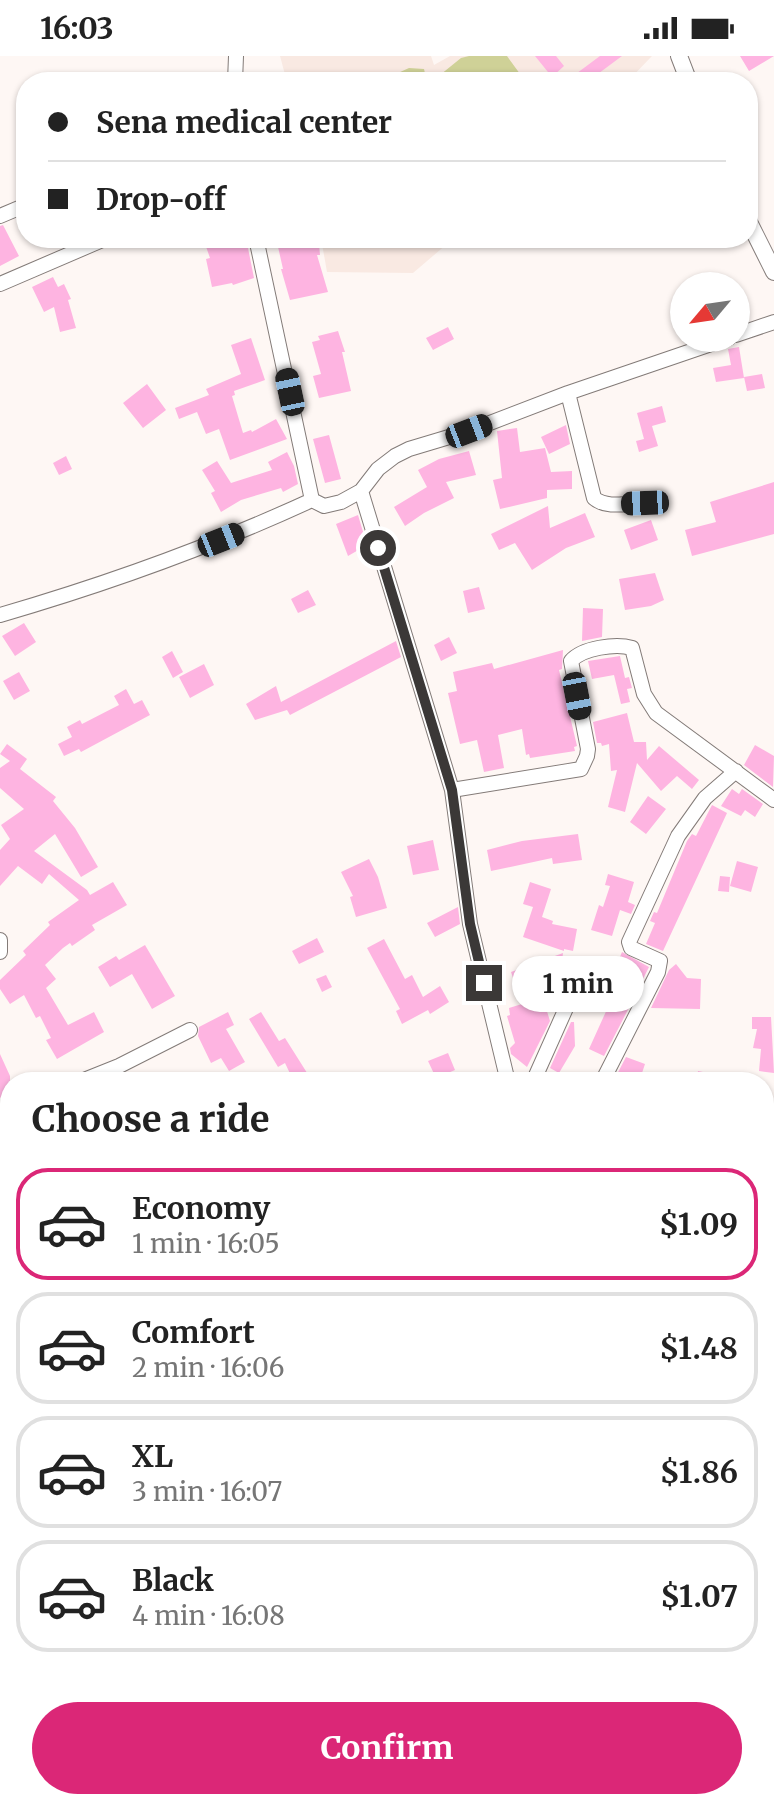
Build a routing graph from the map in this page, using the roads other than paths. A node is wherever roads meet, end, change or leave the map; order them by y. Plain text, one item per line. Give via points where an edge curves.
1 (767, 243) edge
2 (84, 248) edge
3 (258, 248) edge
4 (774, 272) edge
5 (0, 284) edge
6 (774, 322) edge
7 (750, 330) edge
8 (688, 352) edge
9 (568, 393) junction
10 (361, 491) junction
11 (312, 500) junction
12 (645, 503) dead end
13 (0, 615) edge
14 (736, 771) junction
15 (452, 790) junction
16 (774, 800) edge
17 (0, 940) edge
18 (0, 952) edge
19 (571, 997) dead end
20 (190, 1030) dead end
21 (104, 1072) edge
22 (506, 1072) edge
23 (537, 1072) edge
24 (607, 1072) edge

1 - 4 street
2 - 5 street
3 - 11 street
6 - 7 street
8 - 9 street
9 - 10 street via 409,449 378,469
9 - 12 street via 594,498 610,504
10 - 11 street via 324,506
10 - 15 street
11 - 13 street via 181,557
14 - 15 street via 656,713 644,694 632,648 625,646 581,652 571,661 588,749 581,769
14 - 16 street
14 - 24 street via 705,798 678,836 629,942 631,948 660,961
15 - 22 street via 470,924
17 - 18 street
19 - 23 street
20 - 21 street

